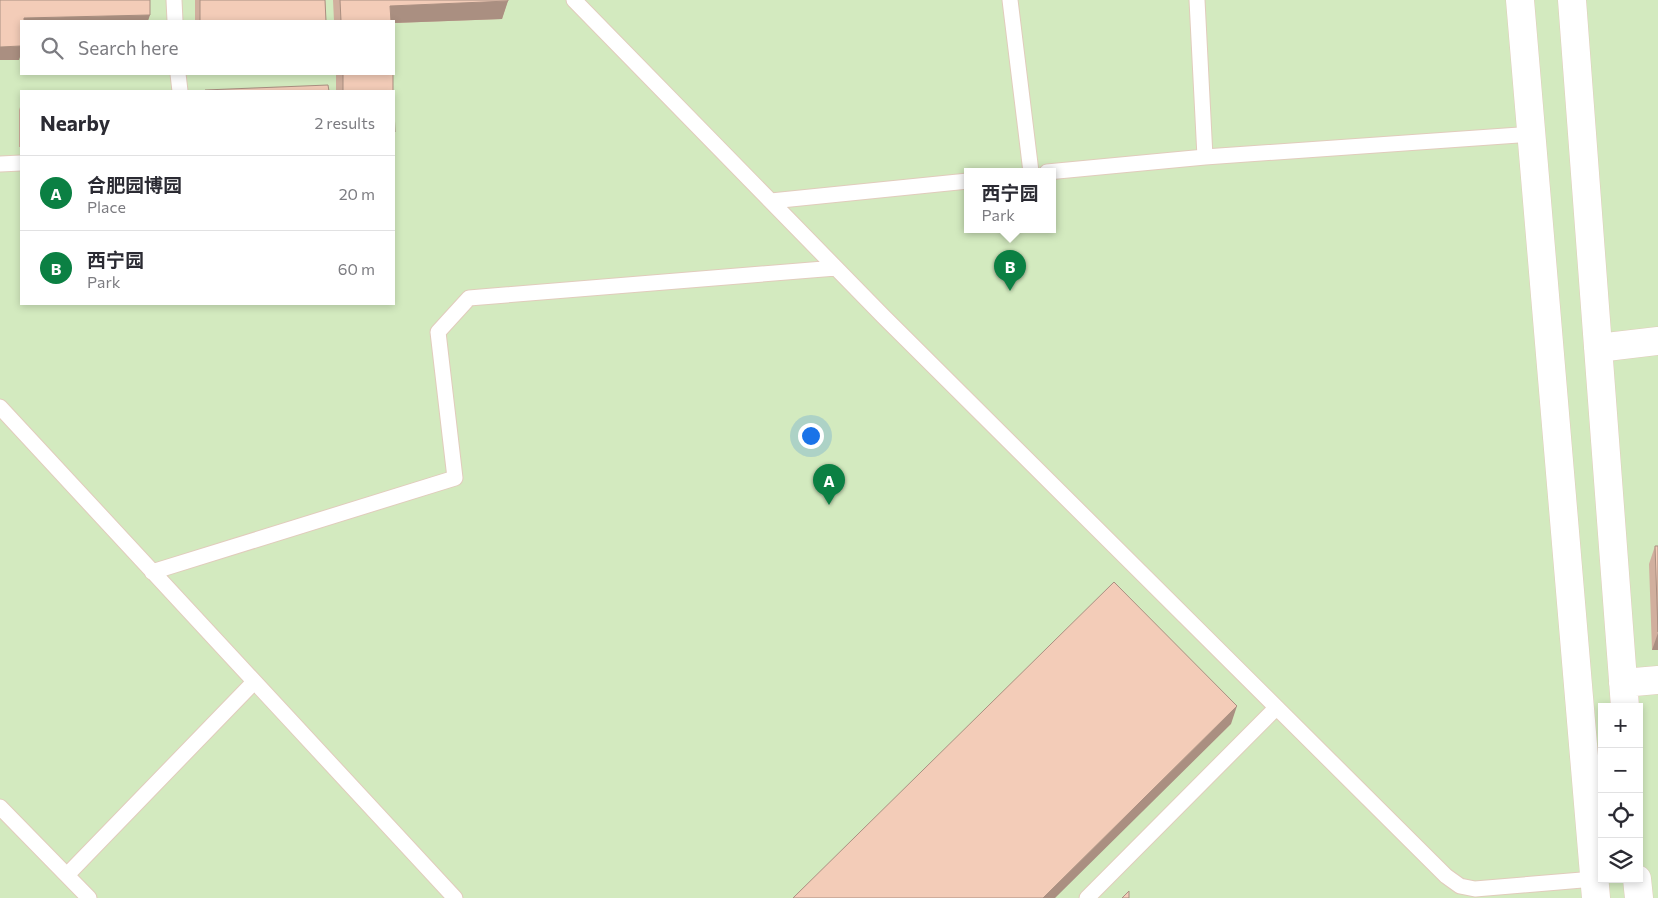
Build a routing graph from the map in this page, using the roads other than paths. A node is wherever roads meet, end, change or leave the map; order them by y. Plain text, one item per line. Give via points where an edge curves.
1 (174, 0) edge
2 (574, 0) edge
3 (1010, 0) edge
4 (1196, 0) edge
5 (1520, 0) edge
6 (1572, 0) edge
7 (175, 20) edge
8 (178, 75) edge
9 (180, 90) edge
10 (1532, 134) junction
11 (1205, 157) junction
12 (20, 163) edge
13 (0, 164) edge
14 (1031, 168) edge
15 (1056, 171) edge
16 (964, 180) edge
17 (771, 201) junction
18 (836, 268) junction
19 (1658, 341) edge
20 (1598, 348) junction
21 (0, 407) edge
22 (152, 572) junction
23 (1658, 680) edge
24 (254, 682) junction
25 (1624, 695) edge
26 (1276, 708) junction
27 (0, 807) edge
28 (67, 875) junction
29 (1637, 883) edge
30 (1595, 888) edge
31 (89, 898) edge
32 (455, 898) edge
33 (1087, 898) edge
34 (1638, 898) edge

1 - 7 lane
2 - 17 lane
3 - 14 lane
4 - 11 lane
5 - 10 street
6 - 20 street
8 - 9 lane
10 - 11 lane
10 - 30 street
11 - 15 lane
12 - 13 lane
16 - 17 lane
17 - 18 lane
18 - 22 lane via 469,298 438,332 455,478
18 - 26 lane
19 - 20 street
20 - 25 street
21 - 22 lane
22 - 24 lane
23 - 25 street
24 - 28 lane
24 - 32 lane
26 - 30 lane via 1446,876 1460,886 1475,889
26 - 33 lane
27 - 28 lane
28 - 31 lane
29 - 34 street

